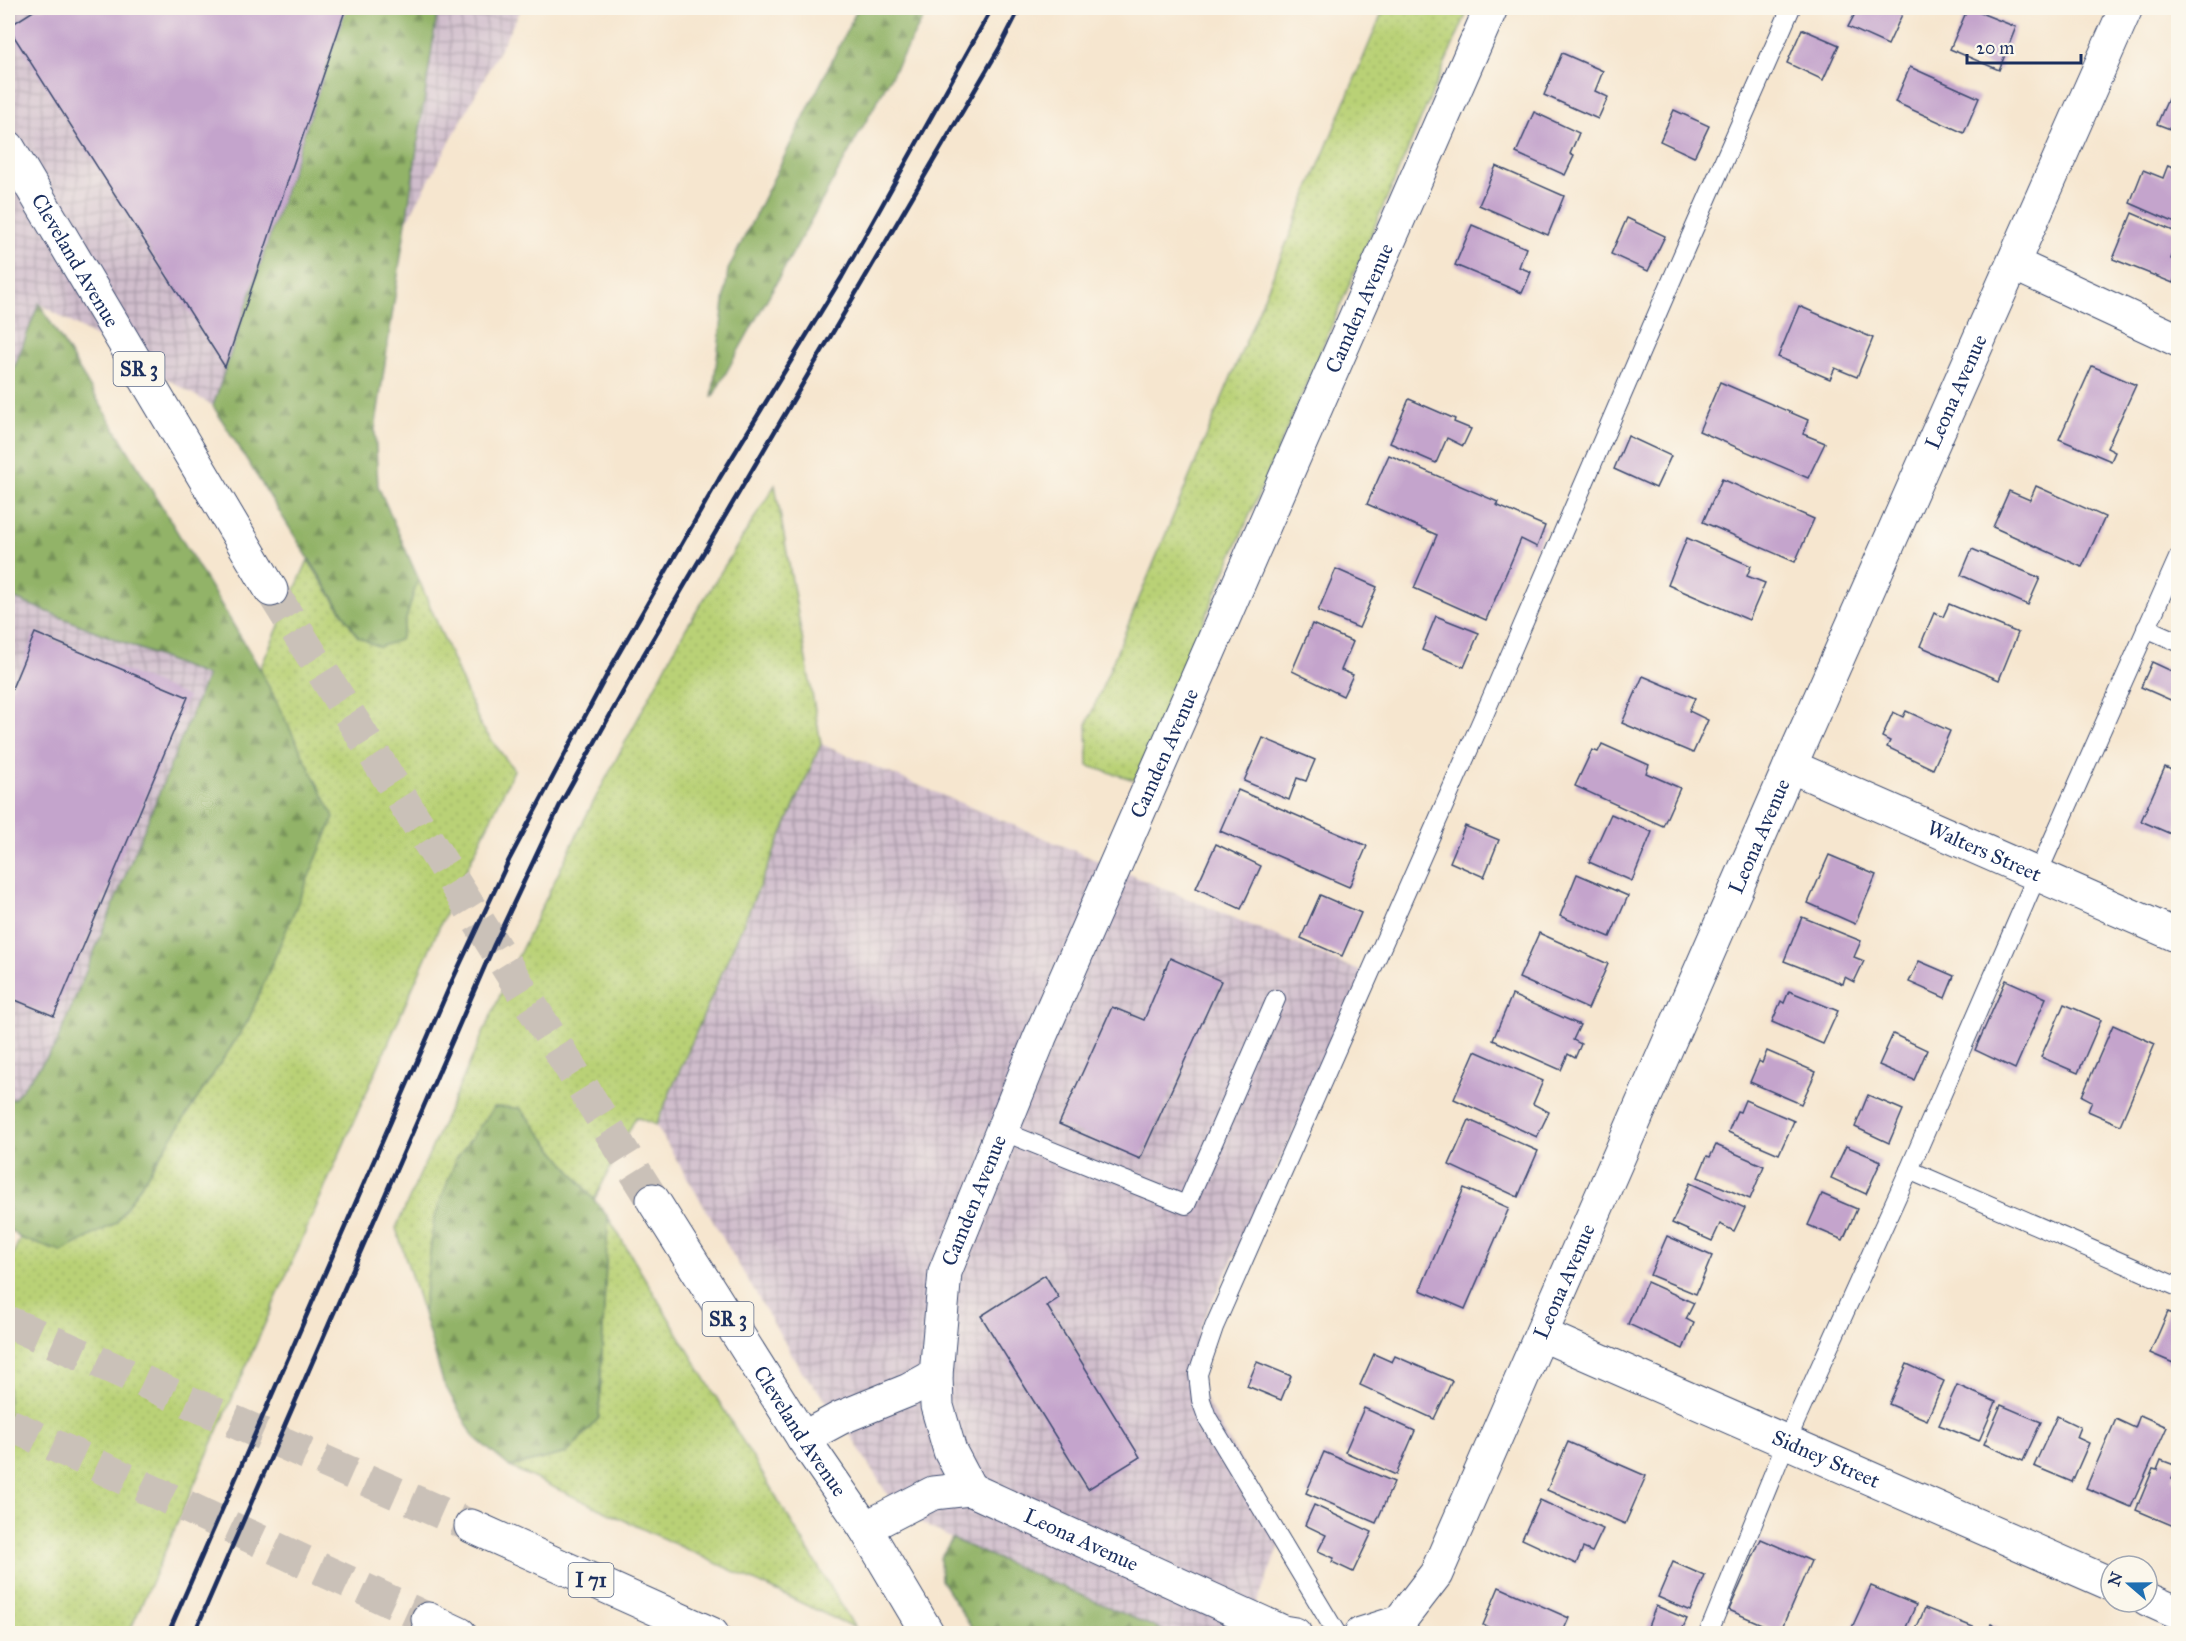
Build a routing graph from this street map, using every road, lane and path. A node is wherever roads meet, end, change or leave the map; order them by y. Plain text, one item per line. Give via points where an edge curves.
1 (1491, 8) edge
2 (1791, 8) edge
3 (2126, 8) edge
4 (8, 147) edge
5 (2014, 264) junction
6 (2178, 340) edge
7 (2178, 558) edge
8 (271, 590) tunnel mouth
9 (2146, 628) junction
10 (2178, 642) edge
11 (1790, 766) junction
12 (2038, 873) junction
13 (2178, 936) edge
14 (1276, 999) dead end
15 (1002, 1131) junction
16 (1909, 1170) junction
17 (653, 1200) tunnel mouth
18 (2178, 1287) edge
19 (1543, 1335) junction
20 (936, 1375) junction
21 (803, 1438) junction
22 (1787, 1440) junction
23 (970, 1489) junction
24 (471, 1526) tunnel mouth
25 (865, 1528) junction
26 (2099, 1579) edge
27 (2159, 1604) edge
28 (2178, 1613) edge
29 (428, 1619) tunnel mouth
30 (459, 1634) edge
31 (712, 1634) edge
32 (928, 1634) edge
33 (1295, 1634) edge
34 (1337, 1634) edge
35 (1361, 1634) edge
36 (1708, 1634) edge

1 - 15 main road, Camden Avenue
2 - 34 lane via 1214,1327 1198,1374 1207,1417
3 - 5 main road, Leona Avenue
4 - 8 main road, Cleveland Avenue / SR 3
5 - 6 main road
5 - 11 main road, Leona Avenue
7 - 9 lane
9 - 10 lane
9 - 12 lane
11 - 12 main road, Walters Street
11 - 19 main road, Leona Avenue
12 - 13 main road, Walters Street
12 - 16 lane
14 - 15 lane via 1186,1205
15 - 20 main road, Camden Avenue via 945,1272
16 - 18 lane
16 - 22 lane
17 - 21 main road, Cleveland Avenue / SR 3
19 - 22 main road, Sidney Street
19 - 35 main road, Leona Avenue via 1436,1574 1399,1622
20 - 21 main road
20 - 23 main road, Camden Avenue via 937,1406 950,1451
21 - 25 main road, Cleveland Avenue / SR 3
22 - 26 main road, Sidney Street
22 - 36 lane
23 - 25 main road via 933,1493
23 - 33 main road, Leona Avenue via 1283,1632
24 - 31 main road, I 71
25 - 32 main road, Cleveland Avenue / SR 3
27 - 28 main road
29 - 30 main road

